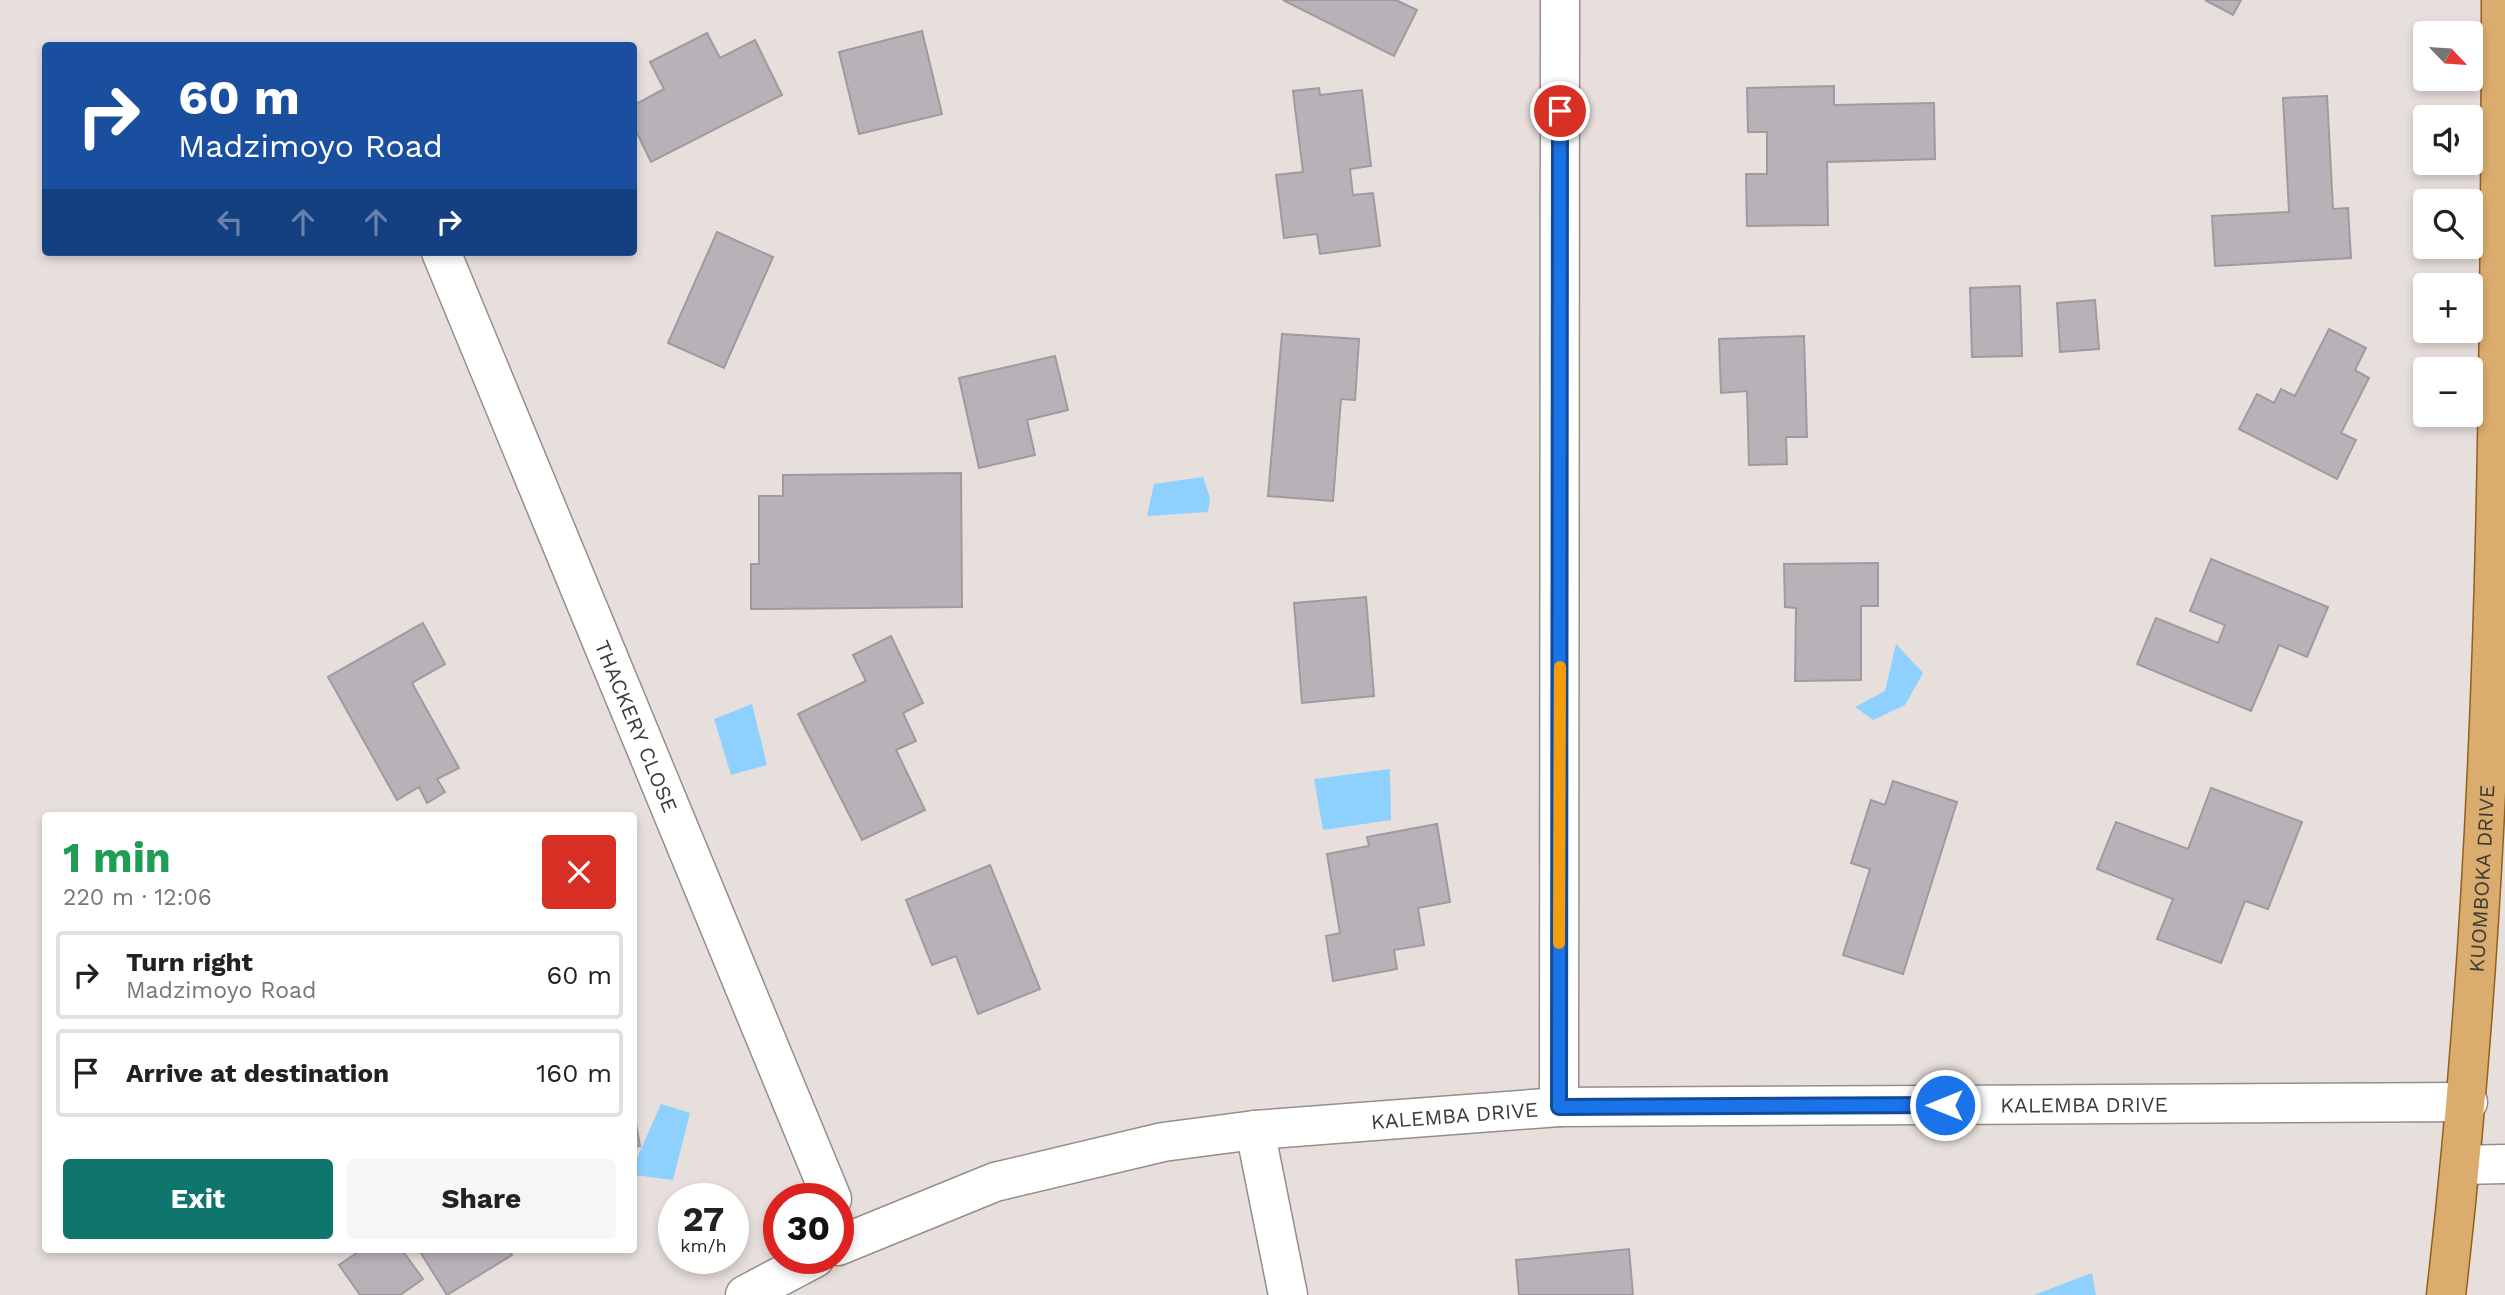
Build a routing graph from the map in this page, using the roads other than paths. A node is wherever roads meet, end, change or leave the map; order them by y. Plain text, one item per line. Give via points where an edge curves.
1 (1560, 0) edge
2 (2501, 0) edge
3 (444, 256) edge
4 (2503, 297) edge
5 (2468, 1102) junction
6 (1559, 1107) junction
7 (1255, 1130) junction
8 (2505, 1164) edge
9 (2461, 1166) junction
10 (825, 1183) edge
11 (854, 1230) edge
12 (785, 1274) edge
13 (745, 1295) edge
14 (1288, 1295) edge
15 (2446, 1295) edge

1 - 6 street
2 - 4 main road, KUOMBOKA DRIVE
3 - 10 street, THACKERY CLOSE
4 - 5 main road, KUOMBOKA DRIVE via 2482,901
5 - 6 street, KALEMBA DRIVE
5 - 9 main road, KUOMBOKA DRIVE
6 - 7 street, KALEMBA DRIVE
7 - 11 street, KALEMBA DRIVE via 1163,1142 995,1182
7 - 14 street
8 - 9 street
9 - 15 main road, KUOMBOKA DRIVE
12 - 13 street

